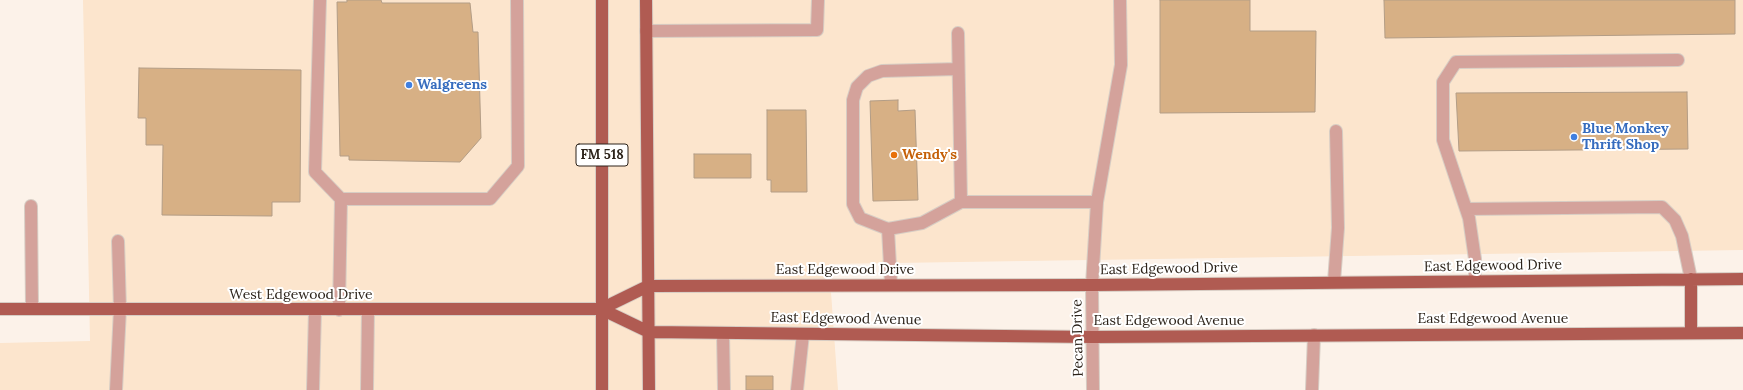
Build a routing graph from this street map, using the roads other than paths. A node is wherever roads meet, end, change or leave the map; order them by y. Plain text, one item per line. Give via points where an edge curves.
1 (320, 0) edge
2 (517, 0) edge
3 (602, 0) edge
4 (646, 0) edge
5 (818, 0) edge
6 (1120, 0) edge
7 (646, 31) junction
8 (958, 33) dead end
9 (1678, 60) dead end
10 (958, 69) junction
11 (1336, 131) dead end
12 (341, 199) junction
13 (961, 202) junction
14 (1098, 202) junction
15 (31, 206) dead end
16 (1466, 209) junction
17 (888, 229) junction
18 (118, 241) dead end
19 (1691, 279) junction
20 (1743, 279) edge
21 (1475, 281) junction
22 (1334, 282) junction
23 (890, 284) junction
24 (1092, 285) junction
25 (648, 286) junction
26 (0, 309) edge
27 (32, 309) junction
28 (120, 309) junction
29 (601, 309) junction
30 (315, 310) junction
31 (339, 310) junction
32 (368, 310) junction
33 (649, 332) junction
34 (723, 333) junction
35 (1691, 333) junction
36 (1743, 333) edge
37 (803, 334) junction
38 (1314, 335) junction
39 (1093, 337) junction
40 (116, 390) edge
41 (313, 390) edge
42 (367, 390) edge
43 (602, 390) edge
44 (649, 390) edge
45 (724, 390) edge
46 (797, 390) edge
47 (1093, 390) edge
48 (1312, 390) edge

1 - 12 street via 315,172
2 - 12 street via 518,166 490,199
3 - 29 main road, FM 518
4 - 7 main road, FM 518
5 - 7 street via 817,30
6 - 14 street, Pecan Drive via 1121,64
7 - 25 main road, FM 518
8 - 10 street
9 - 16 street via 1456,62 1443,82 1443,140
10 - 13 street
10 - 17 street via 882,71 868,76 857,87 853,100 853,204 860,218
11 - 22 street via 1338,228
12 - 31 street
13 - 14 street
13 - 17 street via 922,223
14 - 24 street, Pecan Drive
15 - 27 street
16 - 19 street via 1662,207 1675,220 1682,236
16 - 21 street via 1475,259
17 - 23 street
18 - 28 street
19 - 20 main road, East Edgewood Drive
19 - 21 main road, East Edgewood Drive
19 - 35 main road
21 - 22 main road, East Edgewood Drive
22 - 24 main road, East Edgewood Drive
23 - 24 main road, East Edgewood Drive
23 - 25 main road, East Edgewood Drive
24 - 39 street, Pecan Drive
25 - 29 main road, East Edgewood Drive
25 - 33 main road, FM 518
26 - 27 main road, West Edgewood Drive
27 - 28 main road, West Edgewood Drive
28 - 30 main road, West Edgewood Drive
28 - 40 street
29 - 32 main road, West Edgewood Drive
29 - 33 main road, East Edgewood Avenue
29 - 43 main road, FM 518
30 - 31 main road, West Edgewood Drive
30 - 41 street
31 - 32 main road, West Edgewood Drive
32 - 42 street
33 - 34 main road, East Edgewood Avenue
33 - 44 main road, FM 518
34 - 37 main road, East Edgewood Avenue
34 - 45 street
35 - 36 main road, East Edgewood Avenue
35 - 38 main road, East Edgewood Avenue
37 - 39 main road, East Edgewood Avenue
37 - 46 street
38 - 39 main road, East Edgewood Avenue
38 - 48 street
39 - 47 street, Pecan Drive

